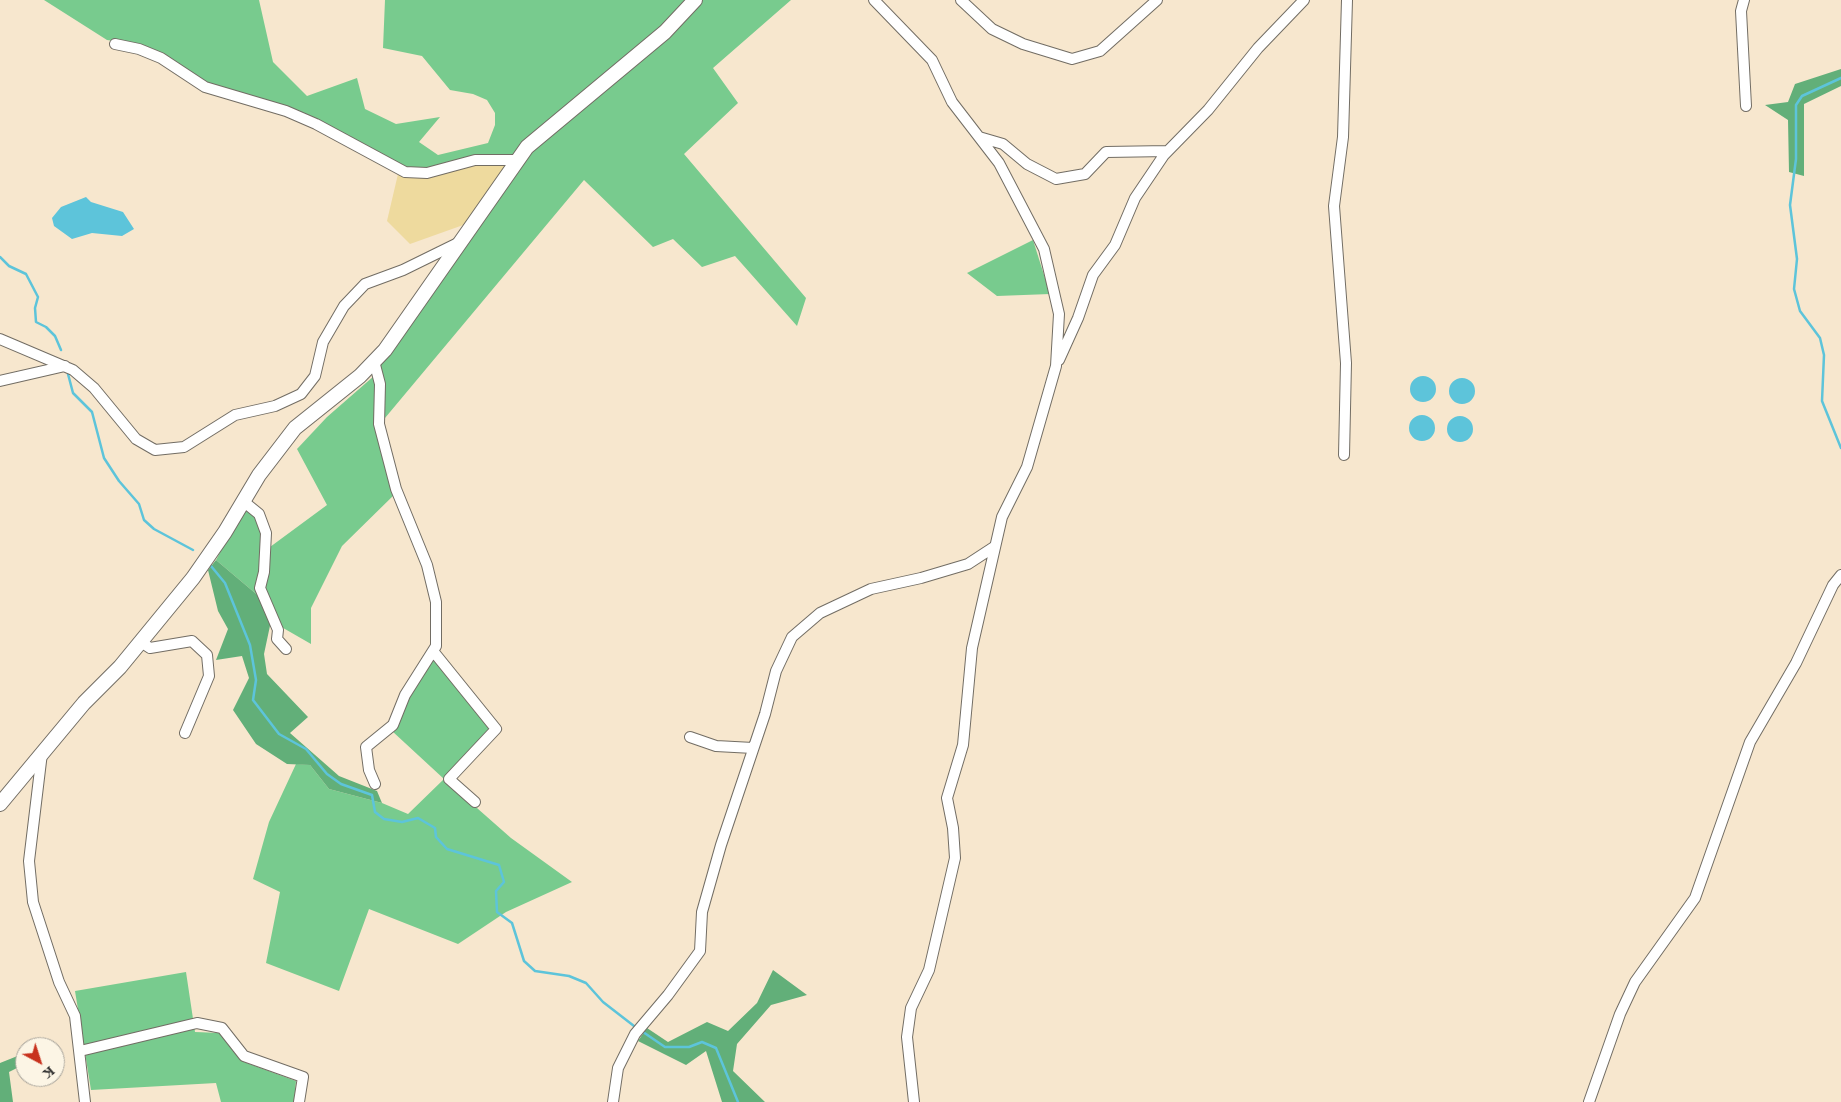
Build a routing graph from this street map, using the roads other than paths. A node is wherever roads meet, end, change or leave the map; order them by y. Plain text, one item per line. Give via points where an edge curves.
1 (695, 0) edge
2 (874, 0) edge
3 (961, 0) edge
4 (1157, 0) edge
5 (1304, 0) edge
6 (1347, 0) edge
7 (1744, 0) edge
8 (114, 44) dead end
9 (1746, 106) dead end
10 (979, 137) junction
11 (1168, 151) junction
12 (518, 160) junction
13 (463, 240) junction
14 (0, 339) edge
15 (374, 361) junction
16 (65, 366) junction
17 (1056, 366) junction
18 (0, 381) edge
19 (1344, 455) dead end
20 (243, 501) junction
21 (994, 547) junction
22 (1841, 575) edge
23 (141, 642) junction
24 (286, 649) dead end
25 (433, 651) junction
26 (185, 734) dead end
27 (690, 737) dead end
28 (753, 748) junction
29 (42, 753) junction
30 (375, 784) dead end
31 (475, 802) dead end
32 (0, 804) edge
33 (80, 1051) junction
34 (86, 1102) edge
35 (299, 1102) edge
36 (613, 1102) edge
37 (914, 1102) edge
38 (1589, 1102) edge

1 - 12 street via 665,32 527,147
2 - 10 street via 932,60 952,102
3 - 4 street via 992,29 1023,44 1072,59 1100,51
5 - 11 street
6 - 19 street via 1343,137 1334,206 1346,363
7 - 9 street
8 - 12 street via 161,58 205,87 309,121 404,172 427,173 475,160
10 - 11 street via 1003,144 1027,164 1056,179 1086,174 1106,152
10 - 17 street via 999,163 1044,249 1059,314
11 - 17 street via 1135,198 1114,245 1093,275
12 - 13 street
13 - 15 street
13 - 16 street via 403,270 365,284 344,306 323,342 315,376 301,394 275,406 235,415 184,446 155,450 136,439 94,388
14 - 16 street
15 - 20 street via 295,428
15 - 25 street via 380,384 380,424 396,489 427,565 436,602 436,646
16 - 18 street
17 - 21 street via 1027,467 1002,517
20 - 23 street via 193,578
20 - 24 street via 259,514 266,533 260,588 278,630 277,639
21 - 28 street via 968,564 871,589 820,613 792,637 776,671
21 - 37 street via 972,648 962,745 947,798 955,858 929,970 911,1008 907,1037
22 - 38 street via 1833,585 1796,663 1750,742 1695,898 1634,982
23 - 26 street via 150,648 192,641 207,655 209,676
23 - 29 street
25 - 30 street via 405,695 393,725 366,747 369,770
25 - 31 street via 496,729 449,779
27 - 28 street via 716,746
28 - 36 street via 702,912 700,951 635,1034 618,1068
29 - 32 street
29 - 33 street via 29,860 33,902 59,982 75,1016
33 - 34 street
33 - 35 street via 197,1023 222,1028 244,1056 303,1076

